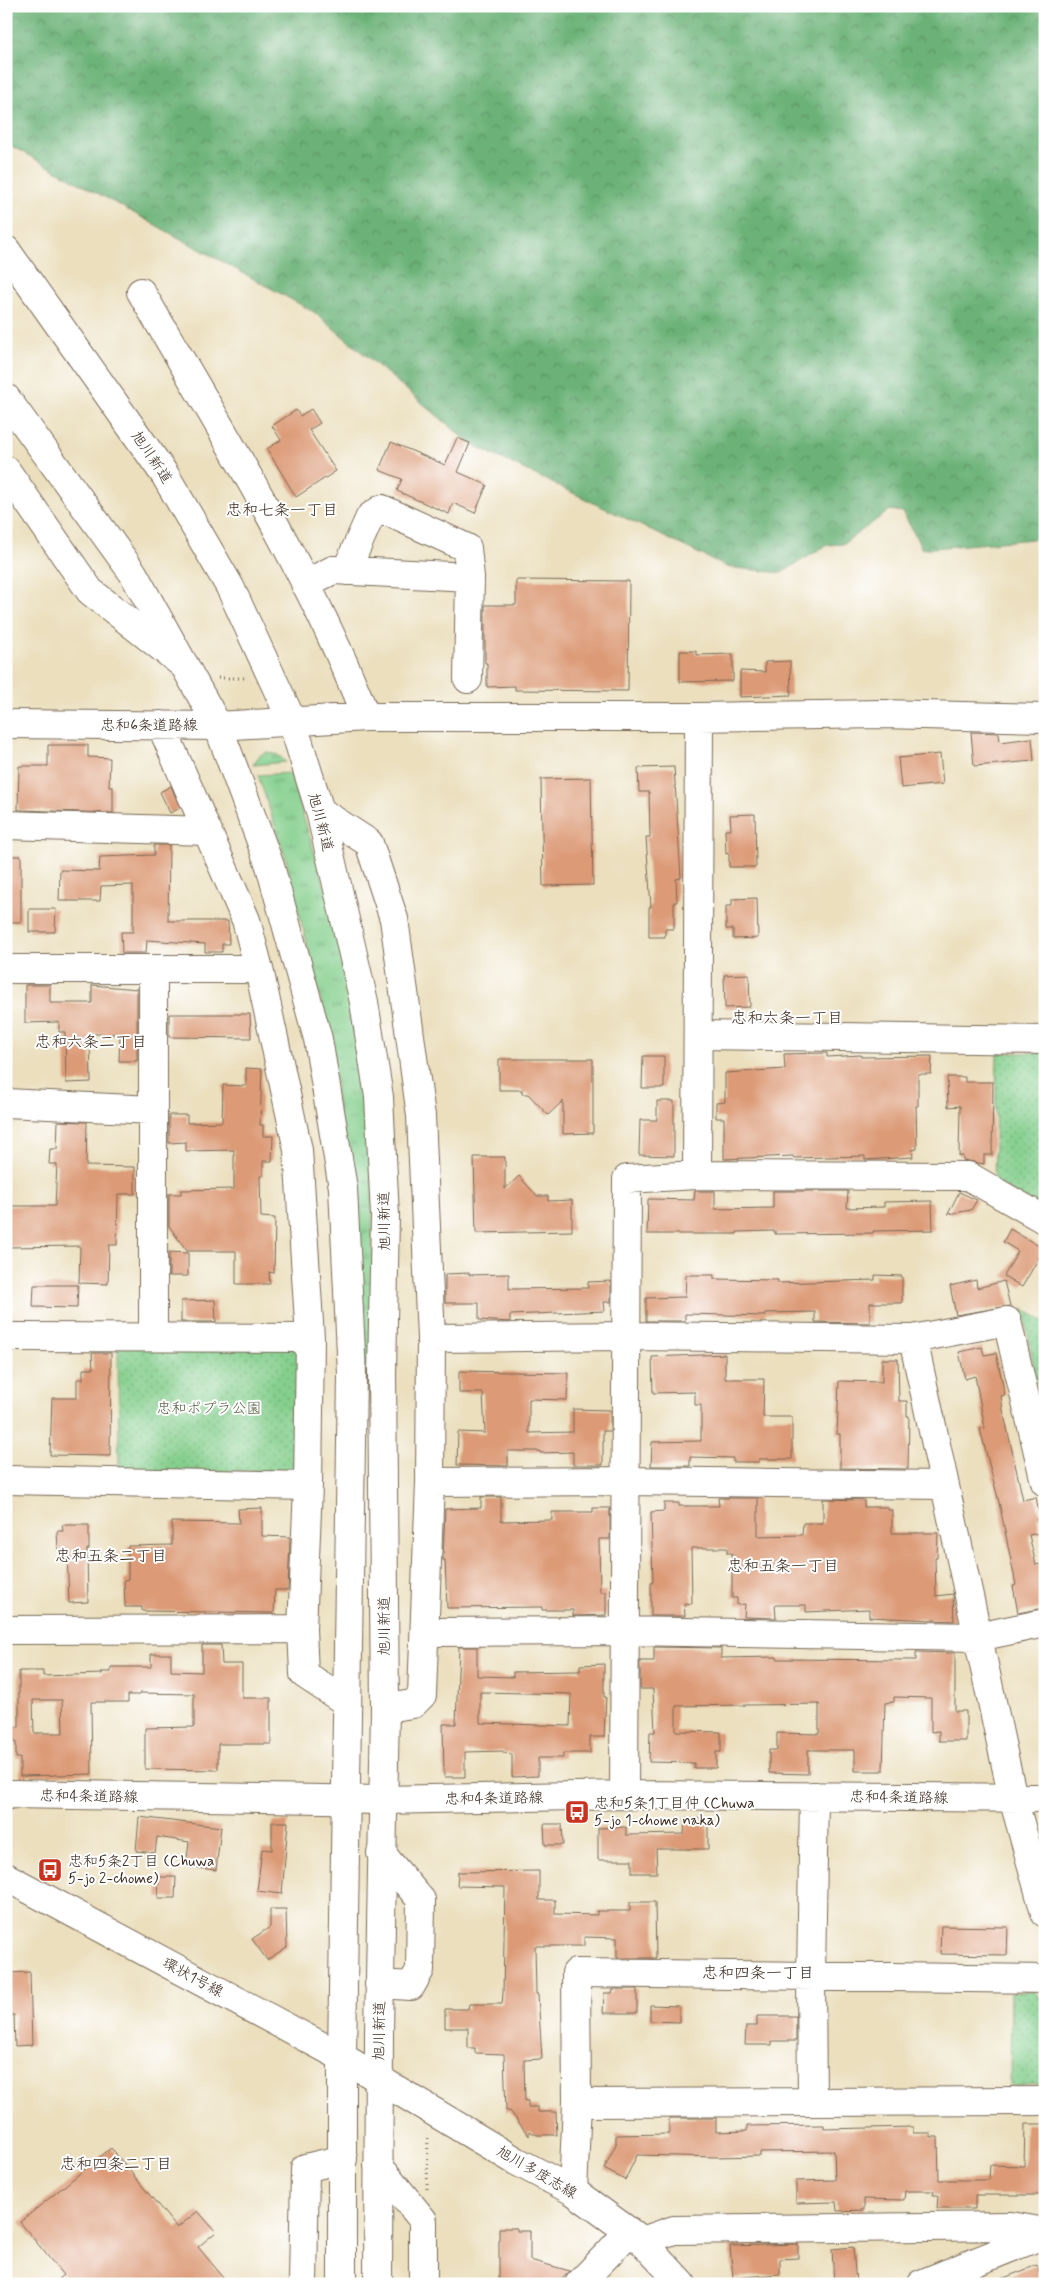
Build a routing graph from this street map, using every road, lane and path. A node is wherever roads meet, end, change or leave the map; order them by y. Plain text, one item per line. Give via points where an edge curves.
1 (6, 250) edge
2 (141, 292) dead end
3 (6, 398) edge
4 (6, 470) edge
5 (346, 571) junction
6 (470, 577) junction
7 (305, 584) junction
8 (187, 672) junction
9 (273, 678) junction
10 (468, 679) dead end
11 (366, 717) junction
12 (699, 718) junction
13 (1045, 718) edge
14 (292, 721) junction
15 (6, 724) edge
16 (161, 725) junction
17 (218, 726) junction
18 (320, 812) junction
19 (6, 825) edge
20 (208, 831) junction
21 (6, 969) edge
22 (153, 969) junction
23 (260, 969) junction
24 (698, 1035) junction
25 (1045, 1040) edge
26 (6, 1103) edge
27 (153, 1110) junction
28 (697, 1175) junction
29 (1045, 1220) edge
30 (153, 1336) junction
31 (626, 1336) junction
32 (6, 1337) edge
33 (310, 1338) junction
34 (431, 1338) junction
35 (913, 1339) junction
36 (6, 1480) edge
37 (625, 1481) junction
38 (430, 1482) junction
39 (1045, 1482) edge
40 (944, 1485) junction
41 (308, 1486) junction
42 (1045, 1623) edge
43 (302, 1629) junction
44 (6, 1630) edge
45 (624, 1631) junction
46 (426, 1632) junction
47 (978, 1637) junction
48 (346, 1702) junction
49 (385, 1708) junction
50 (624, 1795) junction
51 (6, 1796) edge
52 (814, 1796) junction
53 (1013, 1798) junction
54 (1045, 1798) edge
55 (347, 1799) junction
56 (382, 1800) junction
57 (381, 1853) junction
58 (6, 1877) edge
59 (1045, 1913) edge
60 (811, 1975) junction
61 (1045, 1978) edge
62 (379, 1984) junction
63 (342, 2057) junction
64 (378, 2080) junction
65 (1045, 2101) edge
66 (812, 2102) junction
67 (577, 2103) junction
68 (342, 2159) junction
69 (378, 2165) junction
70 (573, 2191) junction
71 (1045, 2233) edge
72 (635, 2237) junction
73 (303, 2284) edge
74 (342, 2284) edge
75 (378, 2284) edge
76 (422, 2284) edge
77 (579, 2284) edge
78 (682, 2284) edge
79 (921, 2284) edge

1 - 9 main road, 旭川新道 via 165,475 230,587
2 - 7 main road via 273,519
3 - 8 main road via 133,573
4 - 8 main road via 90,591
5 - 6 main road
5 - 6 main road via 370,516 382,509 467,548
5 - 7 main road via 333,570
6 - 10 main road
7 - 11 main road via 344,660
8 - 9 path
8 - 17 main road
9 - 14 main road, 旭川新道
11 - 12 main road, 忠和6条道路線
11 - 14 main road, 忠和6条道路線
12 - 13 main road, 忠和6条道路線 via 882,714
12 - 24 main road
14 - 17 main road, 忠和6条道路線
14 - 18 main road, 旭川新道
15 - 16 main road, 忠和6条道路線
16 - 17 main road, 忠和6条道路線
16 - 20 main road
17 - 48 main road via 270,866 318,1039 343,1188 352,1374
18 - 34 main road via 369,843 394,919 421,1116
18 - 49 main road, 旭川新道 via 364,1002 379,1097 385,1216 382,1374
19 - 20 main road
20 - 23 main road via 246,920
21 - 22 main road
22 - 23 main road
22 - 27 main road
23 - 33 main road via 298,1150
24 - 25 main road
24 - 28 main road
26 - 27 main road
27 - 30 main road
28 - 29 main road via 968,1176
28 - 31 main road via 628,1179
30 - 32 main road
30 - 33 main road
31 - 34 main road
31 - 35 main road
31 - 37 main road
33 - 41 main road
34 - 38 main road
35 - 39 main road via 1007,1322
35 - 40 main road
36 - 41 main road
37 - 38 main road
37 - 40 main road
37 - 45 main road
38 - 46 main road
40 - 47 main road
41 - 43 main road
42 - 47 main road
43 - 44 main road
43 - 48 main road via 304,1674
45 - 46 main road
45 - 47 main road
45 - 50 main road
46 - 49 main road via 422,1695 414,1704
47 - 53 main road
48 - 55 main road
49 - 56 main road, 旭川新道
50 - 52 main road, 忠和4条道路線
50 - 56 main road, 忠和4条道路線
51 - 55 main road, 忠和4条道路線
52 - 53 main road, 忠和4条道路線
52 - 60 main road
53 - 54 main road, 忠和4条道路線
53 - 59 main road
55 - 56 main road, 忠和4条道路線
55 - 63 main road
56 - 57 main road, 旭川新道
57 - 62 main road, 旭川新道
57 - 62 main road via 422,1900 420,1970 411,1986
58 - 63 main road, 環状1号線
60 - 61 main road
60 - 66 main road
60 - 67 main road via 576,1973
62 - 64 main road, 旭川新道
63 - 64 main road, 環状1号線
63 - 68 main road
64 - 69 main road, 旭川新道
64 - 70 main road, 旭川多度志線
65 - 66 main road
66 - 67 main road
67 - 70 main road
68 - 73 main road via 305,2168
68 - 74 main road
69 - 75 main road, 旭川新道
69 - 76 main road via 423,2220
70 - 72 main road, 旭川多度志線
71 - 72 main road via 1011,2226 674,2230
71 - 79 main road
72 - 77 main road
72 - 78 main road, 旭川多度志線

